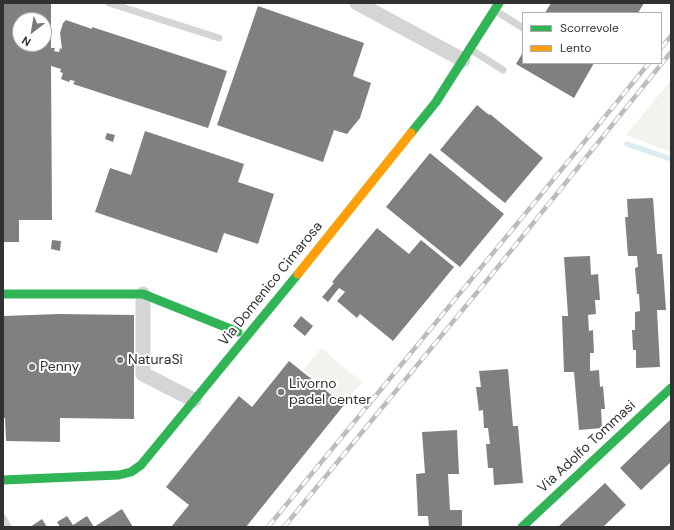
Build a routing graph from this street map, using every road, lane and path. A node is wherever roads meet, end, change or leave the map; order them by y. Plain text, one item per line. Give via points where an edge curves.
1 (110, 3) edge
2 (357, 3) edge
3 (497, 7) edge
4 (522, 27) edge
5 (219, 38) dead end
6 (466, 55) junction
7 (503, 70) dead end
8 (3, 294) edge
9 (143, 294) junction
10 (238, 332) joint
11 (248, 336) junction
12 (671, 388) edge
13 (194, 400) junction
14 (3, 480) edge
15 (3, 518) edge
16 (8, 527) edge
17 (522, 527) edge

1 - 5 lane
2 - 6 street
3 - 4 lane
3 - 6 street, Via Domenico Cimarosa
6 - 7 lane
6 - 11 street, Via Domenico Cimarosa via 431,108
8 - 9 street
9 - 10 street
9 - 13 street via 143,374
10 - 11 lane
11 - 13 street, Via Domenico Cimarosa
12 - 17 street, Via Adolfo Tommasi
13 - 14 street, Via Domenico Cimarosa via 144,462 131,472 119,475
15 - 16 lane

